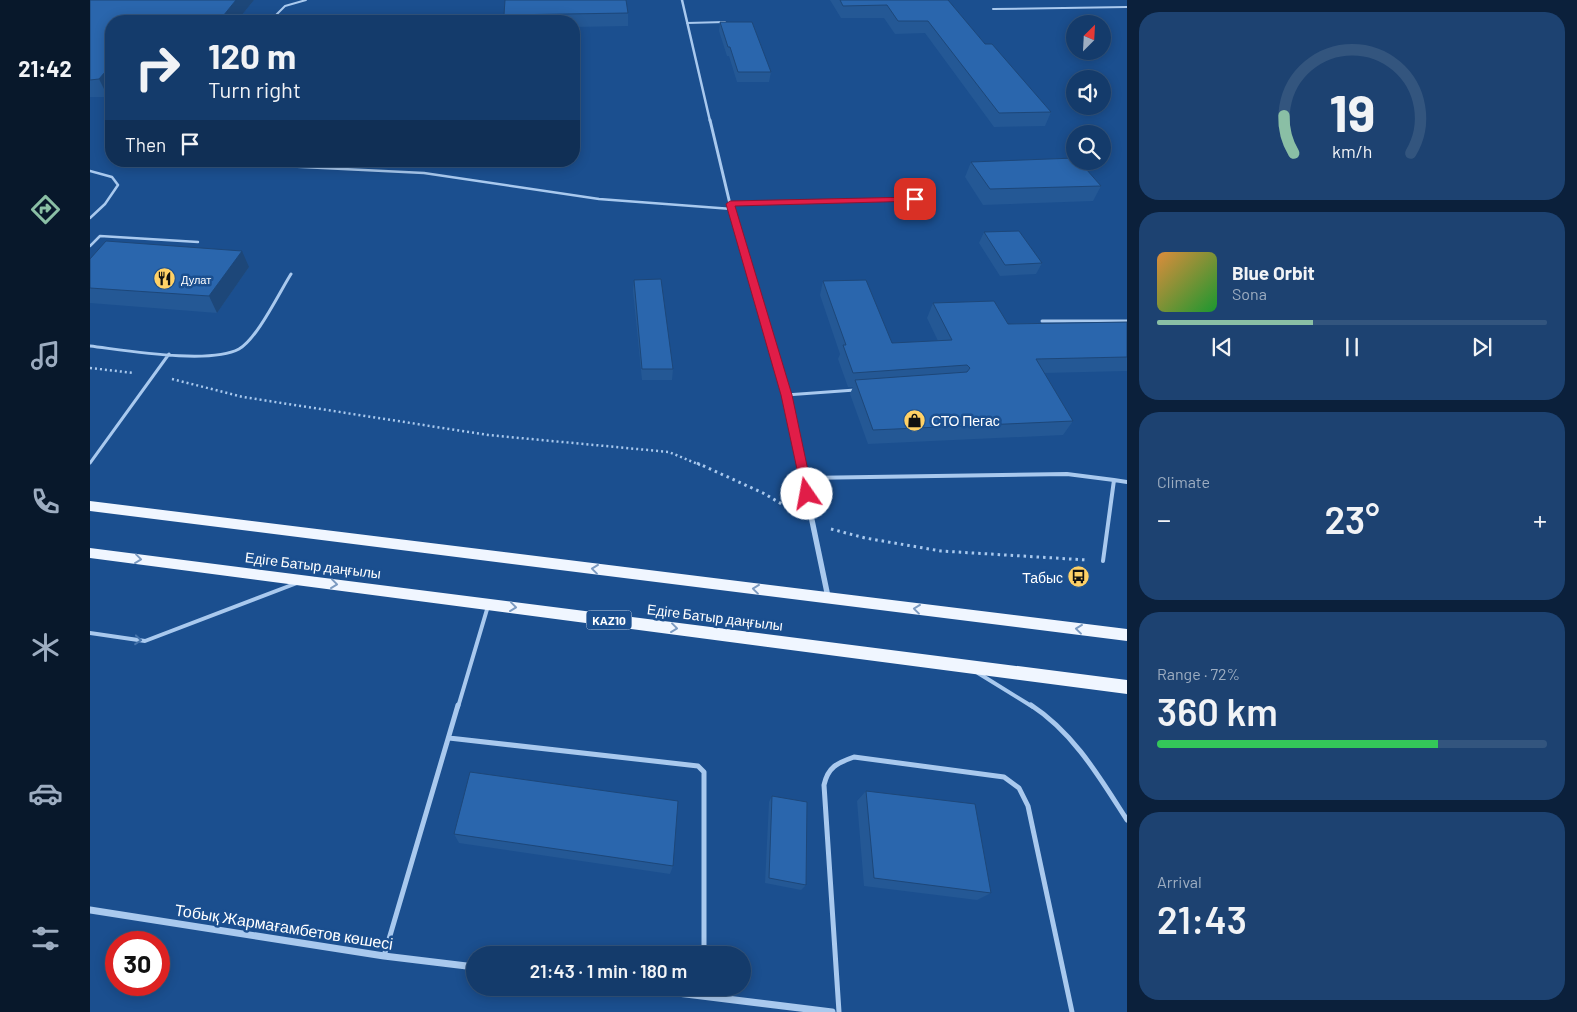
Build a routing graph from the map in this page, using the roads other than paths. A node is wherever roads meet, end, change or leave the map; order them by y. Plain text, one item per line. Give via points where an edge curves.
1 (306, 0) edge
2 (682, 0) edge
3 (1127, 7) edge
4 (993, 9) dead end
5 (274, 15) edge
6 (725, 22) edge
7 (687, 23) junction
8 (302, 167) edge
9 (90, 171) edge
10 (915, 199) dead end
11 (730, 204) junction
12 (732, 209) junction
13 (90, 218) edge
14 (198, 242) dead end
15 (90, 246) edge
16 (291, 274) dead end
17 (1042, 321) edge
18 (1127, 322) edge
19 (90, 346) edge
20 (169, 354) junction
21 (864, 390) edge
22 (786, 395) junction
23 (90, 463) edge
24 (804, 478) junction
25 (1114, 480) junction
26 (1127, 482) edge
27 (90, 506) edge
28 (90, 553) edge
29 (1103, 561) road end
30 (304, 580) junction
31 (828, 598) junction
32 (489, 604) junction
33 (90, 634) edge
34 (1127, 634) edge
35 (968, 666) junction
36 (1127, 687) edge
37 (450, 738) junction
38 (1127, 820) edge
39 (90, 910) edge
40 (704, 946) edge
41 (384, 956) junction
42 (466, 966) edge
43 (730, 996) edge
44 (832, 1012) edge
45 (839, 1012) edge
46 (1072, 1012) edge

1 - 5 lane via 286,4
2 - 7 street
3 - 4 lane
6 - 7 lane
7 - 11 street
8 - 12 lane via 424,173 599,199
9 - 13 lane via 112,177 118,185
10 - 11 lane
11 - 12 street
12 - 22 street
14 - 15 lane via 100,236
16 - 20 lane via 250,340 238,350 217,355
17 - 18 lane
19 - 20 lane
20 - 23 lane
21 - 22 lane
22 - 24 street
24 - 25 lane via 1067,474
24 - 31 street
25 - 26 lane
25 - 29 lane
31 -> 27 main road
28 -> 30 main road, Едіге Батыр даңғылы / KAZ10
30 -> 32 main road, Едіге Батыр даңғылы / KAZ10
33 -> 30 lane via 145,641
34 -> 31 main road
32 -> 35 main road, Едіге Батыр даңғылы / KAZ10
32 - 37 lane
35 - 36 main road, Едіге Батыр даңғылы / KAZ10
35 - 38 lane via 1046,715 1087,757
37 - 40 lane via 702,768
37 - 41 lane
39 - 41 street, Тобық Жармағамбетов көшесі
41 - 42 street, Тобық Жармағамбетов көшесі
43 - 44 street
45 - 46 lane via 824,785 826,772 854,757 1004,777 1019,788 1028,806

